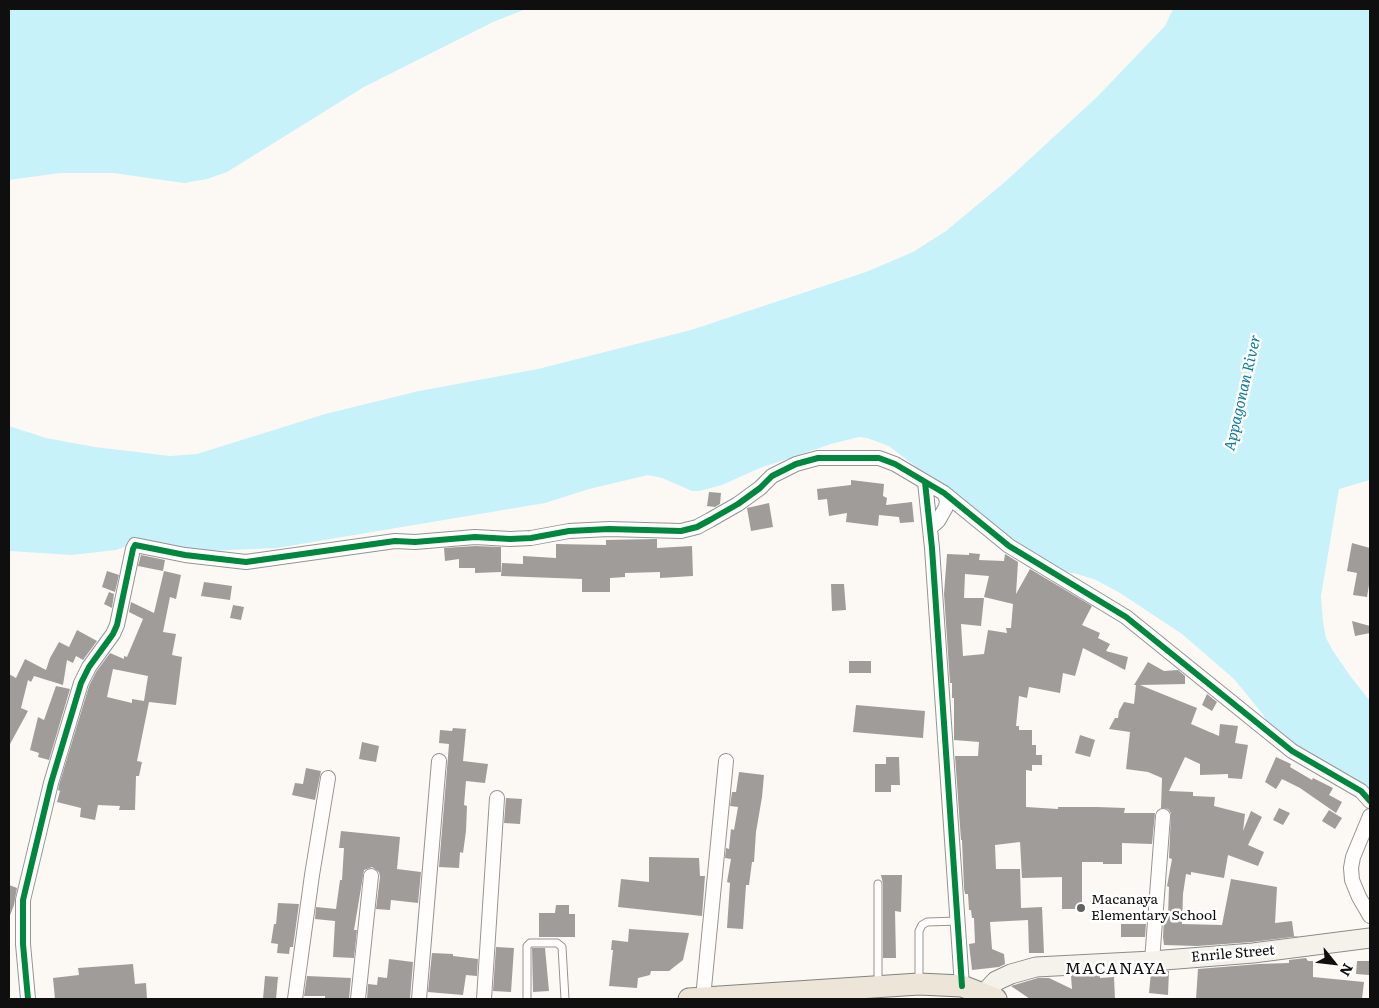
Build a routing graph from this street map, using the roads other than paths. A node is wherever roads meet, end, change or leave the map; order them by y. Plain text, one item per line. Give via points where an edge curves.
1 (925, 482) junction
2 (944, 493) junction
3 (930, 528) junction
4 (439, 761) dead end
5 (726, 761) dead end
6 (328, 778) dead end
7 (497, 798) dead end
8 (1370, 800) edge
9 (1163, 816) dead end
10 (1370, 816) edge
11 (371, 876) dead end
12 (878, 884) dead end
13 (1370, 916) edge
14 (958, 921) junction
15 (1370, 938) edge
16 (1152, 961) junction
17 (919, 984) junction
18 (962, 986) junction
19 (878, 987) junction
20 (990, 997) edge
21 (28, 999) edge
22 (295, 999) edge
23 (358, 999) edge
24 (419, 999) edge
25 (484, 999) edge
26 (527, 999) edge
27 (565, 999) edge
28 (696, 999) edge

1 - 2 street
1 - 3 street
1 - 21 street via 879,458 818,458 772,476 738,504 697,527 682,531 609,529 569,531 524,539 395,540 246,562 134,546 117,625 81,683 51,783 25,891 22,922
2 - 3 street via 946,507
2 - 8 street via 1010,546 1126,617 1285,746 1361,791
3 - 14 street
4 - 24 street
5 - 28 street
6 - 22 street
7 - 25 street
9 - 16 street
10 - 13 street via 1351,868 1352,880
11 - 23 street
12 - 19 lane
14 - 17 lane via 922,925 919,931
14 - 18 street
15 - 16 street, Enrile Street via 1253,953
16 - 20 street, Enrile Street via 1036,967 996,981
17 - 18 main road
17 - 19 main road
18 - 20 main road
19 - 28 main road
26 - 27 lane via 527,946 530,943 557,943 562,947

